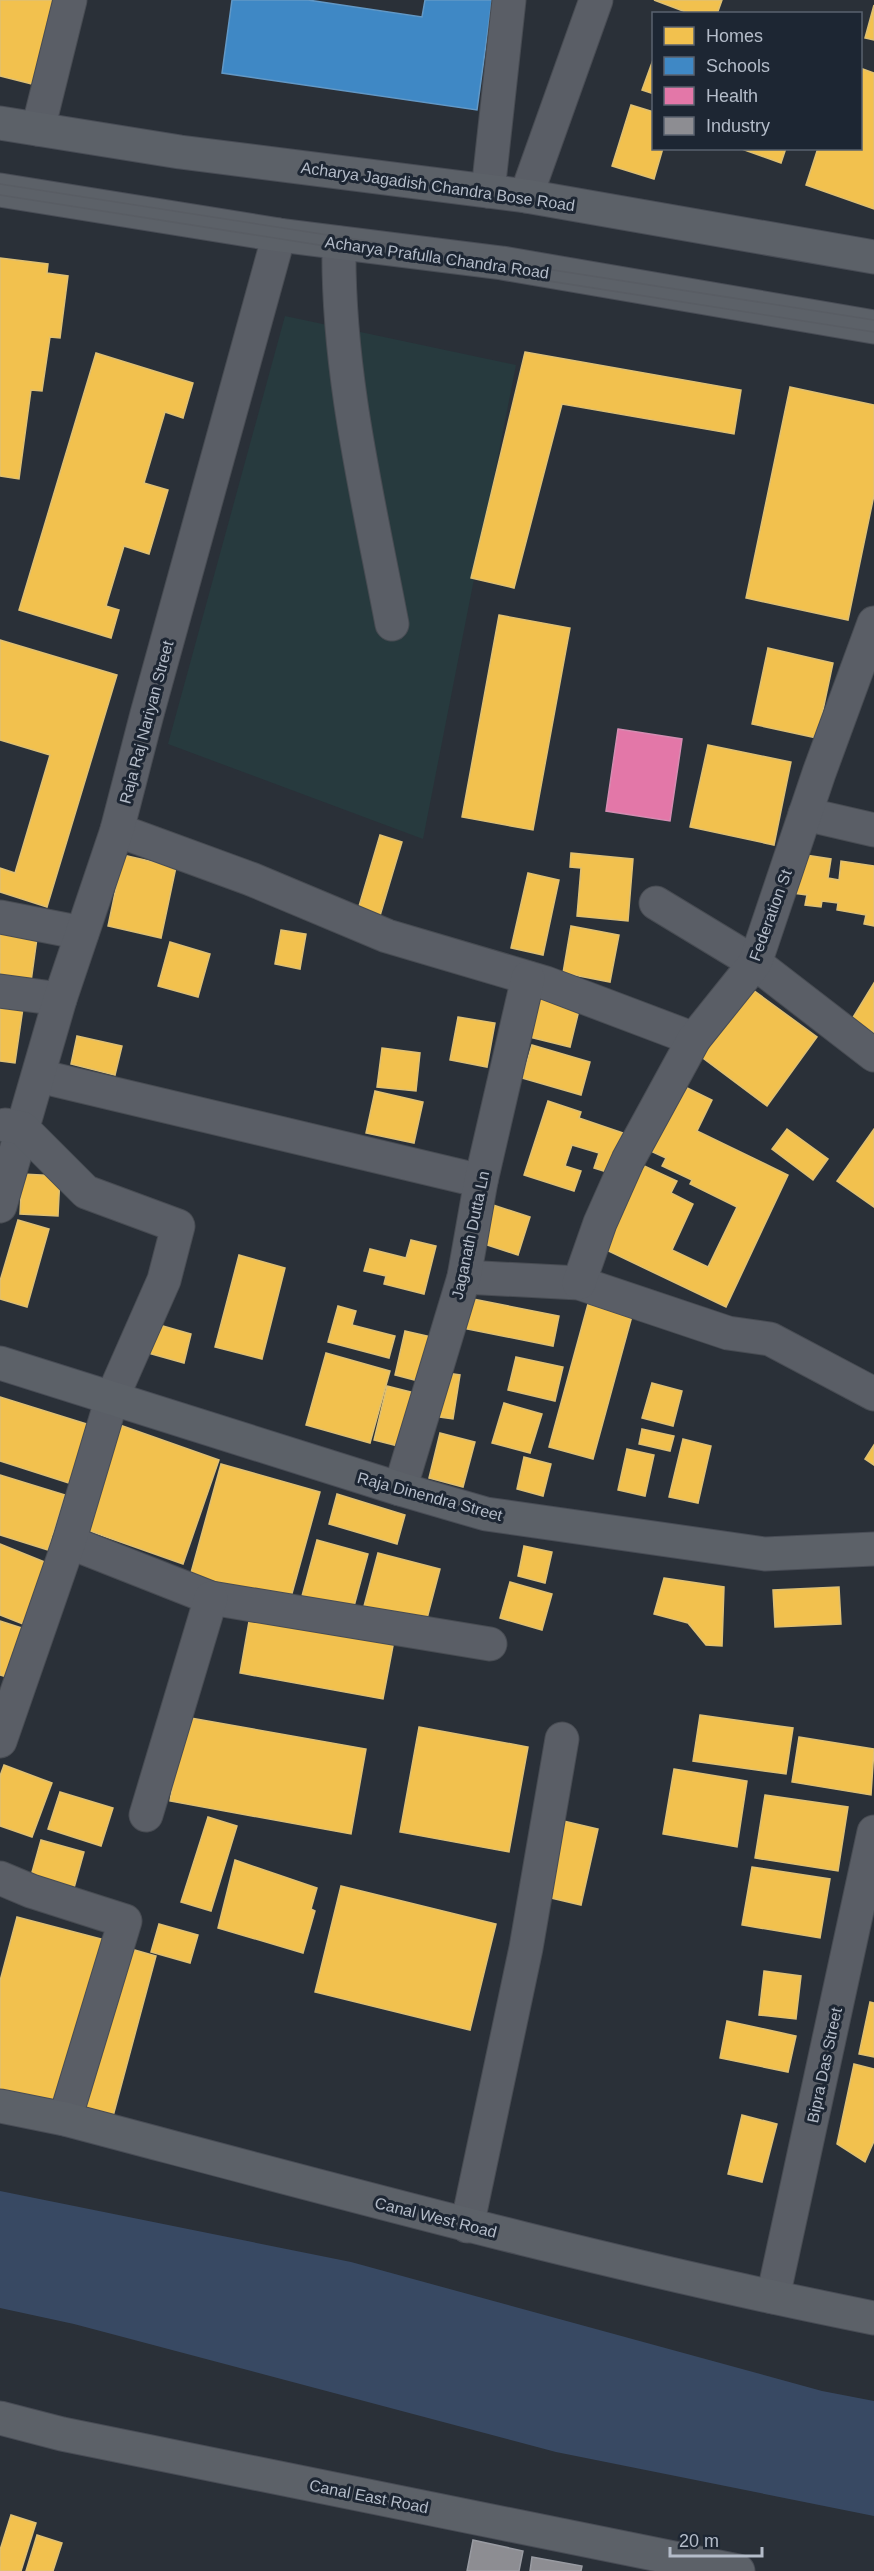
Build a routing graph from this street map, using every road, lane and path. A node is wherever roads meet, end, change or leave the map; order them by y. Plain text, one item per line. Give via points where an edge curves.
1 (70, 0) edge
2 (509, 0) edge
3 (596, 0) edge
4 (0, 123) edge
5 (38, 129) junction
6 (0, 190) edge
7 (488, 191) junction
8 (526, 196) junction
9 (279, 235) junction
10 (339, 243) junction
11 (874, 257) edge
12 (874, 327) edge
13 (874, 623) edge
14 (392, 624) dead end
15 (805, 814) junction
16 (117, 830) junction
17 (874, 830) edge
18 (656, 903) dead end
19 (0, 917) edge
20 (82, 933) junction
21 (755, 963) junction
22 (528, 978) junction
23 (0, 991) edge
24 (60, 999) junction
25 (694, 1039) junction
26 (874, 1055) edge
27 (39, 1077) junction
28 (11, 1126) edge
29 (482, 1181) junction
30 (0, 1206) edge
31 (464, 1277) junction
32 (579, 1283) junction
33 (0, 1363) edge
34 (874, 1394) edge
35 (112, 1398) junction
36 (400, 1489) junction
37 (69, 1542) junction
38 (874, 1549) edge
39 (211, 1598) junction
40 (490, 1644) dead end
41 (562, 1739) dead end
42 (0, 1740) edge
43 (146, 1815) dead end
44 (874, 1832) edge
45 (0, 1878) edge
46 (0, 2106) edge
47 (65, 2119) junction
48 (467, 2226) junction
49 (773, 2298) junction
50 (874, 2318) edge
51 (0, 2418) edge
52 (738, 2571) edge

1 - 5 street
2 - 7 street
3 - 8 street
4 - 5 main road, Acharya Jagadish Chandra Bose Road
5 - 7 main road, Acharya Jagadish Chandra Bose Road via 180,152
6 - 9 main road, Acharya Prafulla Chandra Road
7 - 8 main road, Acharya Jagadish Chandra Bose Road
8 - 11 main road, Acharya Jagadish Chandra Bose Road
9 - 10 main road, Acharya Prafulla Chandra Road
9 - 16 street, Raja Raj Nariyan Street
10 - 12 main road, Acharya Prafulla Chandra Road via 502,263
10 - 14 street via 344,361
13 - 15 street, Federation St
15 - 17 street
15 - 21 street, Federation St
16 - 20 street, Raja Raj Nariyan Street
16 - 22 street via 251,879 387,936
18 - 21 street
19 - 20 street
20 - 24 street, Raja Raj Nariyan Street
21 - 25 street, Federation St
21 - 26 street
22 - 25 street
22 - 29 street, Jaganath Dutta Ln
23 - 24 street
24 - 27 street, Raja Raj Nariyan Street
25 - 32 street, Federation St via 628,1160
27 - 28 street, Raja Raj Nariyan Street
27 - 29 street
28 - 30 street, Raja Raj Nariyan Street
28 - 35 street via 86,1192 178,1226 164,1280
29 - 31 street, Jaganath Dutta Ln
31 - 32 street
31 - 36 street, Jaganath Dutta Ln
32 - 34 street via 728,1333 770,1339
33 - 35 main road, Raja Dinendra Street
35 - 36 main road, Raja Dinendra Street
35 - 37 street
36 - 38 main road, Raja Dinendra Street via 486,1514 765,1554
37 - 39 street
37 - 42 street
39 - 40 street
39 - 43 street
41 - 48 street via 526,1948
44 - 49 street, Bipra Das Street
45 - 47 street via 125,1921
46 - 47 main road, Canal West Road
47 - 48 main road, Canal West Road
48 - 49 main road, Canal West Road
49 - 50 main road, Canal West Road
51 - 52 main road, Canal East Road

